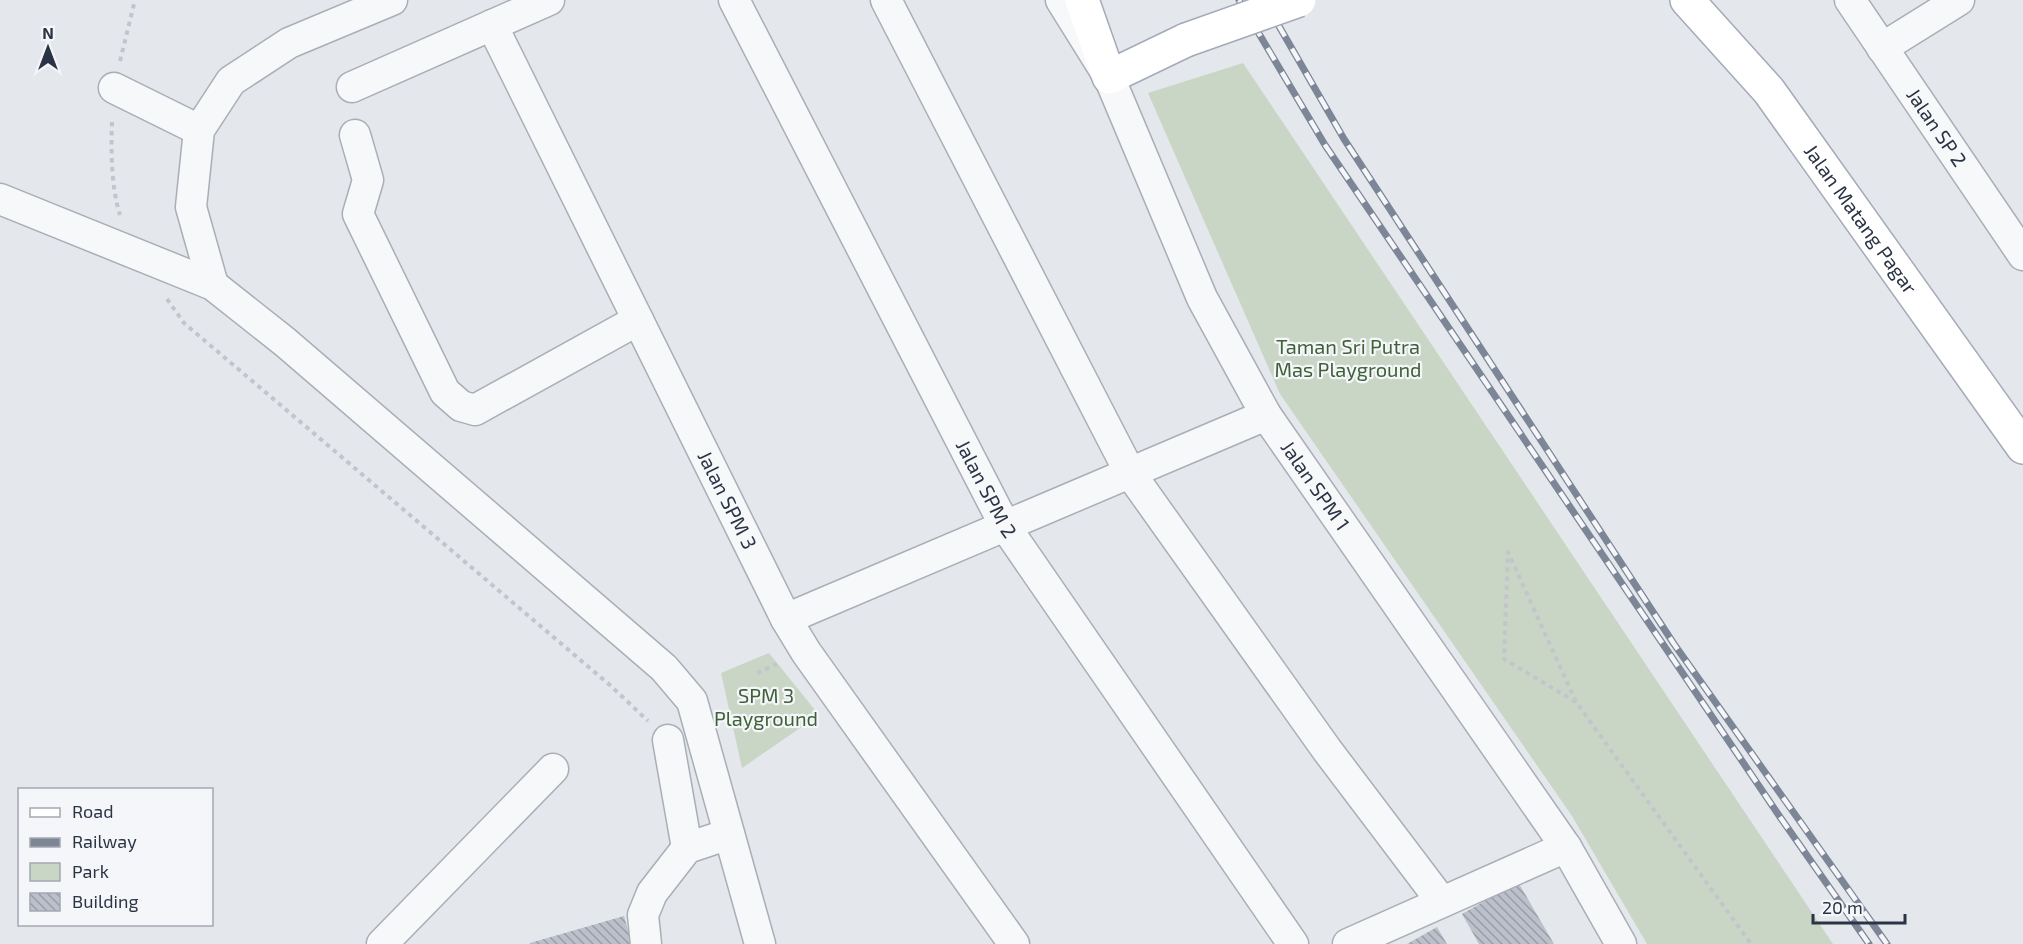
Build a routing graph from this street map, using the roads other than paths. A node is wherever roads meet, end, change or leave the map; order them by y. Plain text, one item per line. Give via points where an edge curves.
1 (392, 0) edge
2 (549, 0) edge
3 (734, 0) edge
4 (886, 0) edge
5 (1061, 0) edge
6 (1082, 0) edge
7 (1299, 0) edge
8 (1687, 0) edge
9 (1850, 0) edge
10 (1959, 0) edge
11 (492, 25) junction
12 (1882, 48) junction
13 (1109, 77) junction
14 (352, 87) dead end
15 (114, 88) dead end
16 (199, 130) junction
17 (355, 135) dead end
18 (0, 199) edge
19 (2023, 255) edge
20 (213, 285) junction
21 (638, 320) junction
22 (1266, 415) junction
23 (2023, 447) edge
24 (1130, 473) junction
25 (1005, 526) junction
26 (786, 620) junction
27 (668, 740) dead end
28 (553, 769) dead end
29 (729, 834) junction
30 (1566, 847) junction
31 (687, 848) junction
32 (1442, 902) junction
33 (382, 944) edge
34 (646, 944) edge
35 (760, 944) edge
36 (1014, 944) edge
37 (1293, 944) edge
38 (1348, 944) edge
39 (1621, 944) edge

1 - 16 street via 289,43 231,81
2 - 11 street
3 - 25 street, Jalan SPM 2
4 - 24 street
5 - 13 street, Jalan SPM 1
6 - 13 main road
7 - 13 main road, bridge via 1186,40
8 - 23 main road, Jalan Matang Pagar via 1769,92
9 - 12 street, Jalan SP 2
10 - 12 street
11 - 14 street
11 - 21 street, Jalan SPM 3
12 - 19 street, Jalan SP 2
13 - 22 street, Jalan SPM 1 via 1202,298
15 - 16 street
16 - 20 street via 191,207
17 - 21 street via 368,180 358,214 445,392 462,406 475,410
18 - 20 street
20 - 29 street via 285,342 664,668 692,700
21 - 26 street, Jalan SPM 3
22 - 24 street
22 - 30 street, Jalan SPM 1
24 - 25 street
24 - 32 street via 1327,750
25 - 26 street
25 - 37 street, Jalan SPM 2
26 - 36 street, Jalan SPM 3
27 - 31 street
28 - 33 street
29 - 31 street
29 - 35 street
30 - 32 street
30 - 39 street, Jalan SPM 1
31 - 34 street via 652,893 643,915
32 - 38 street

